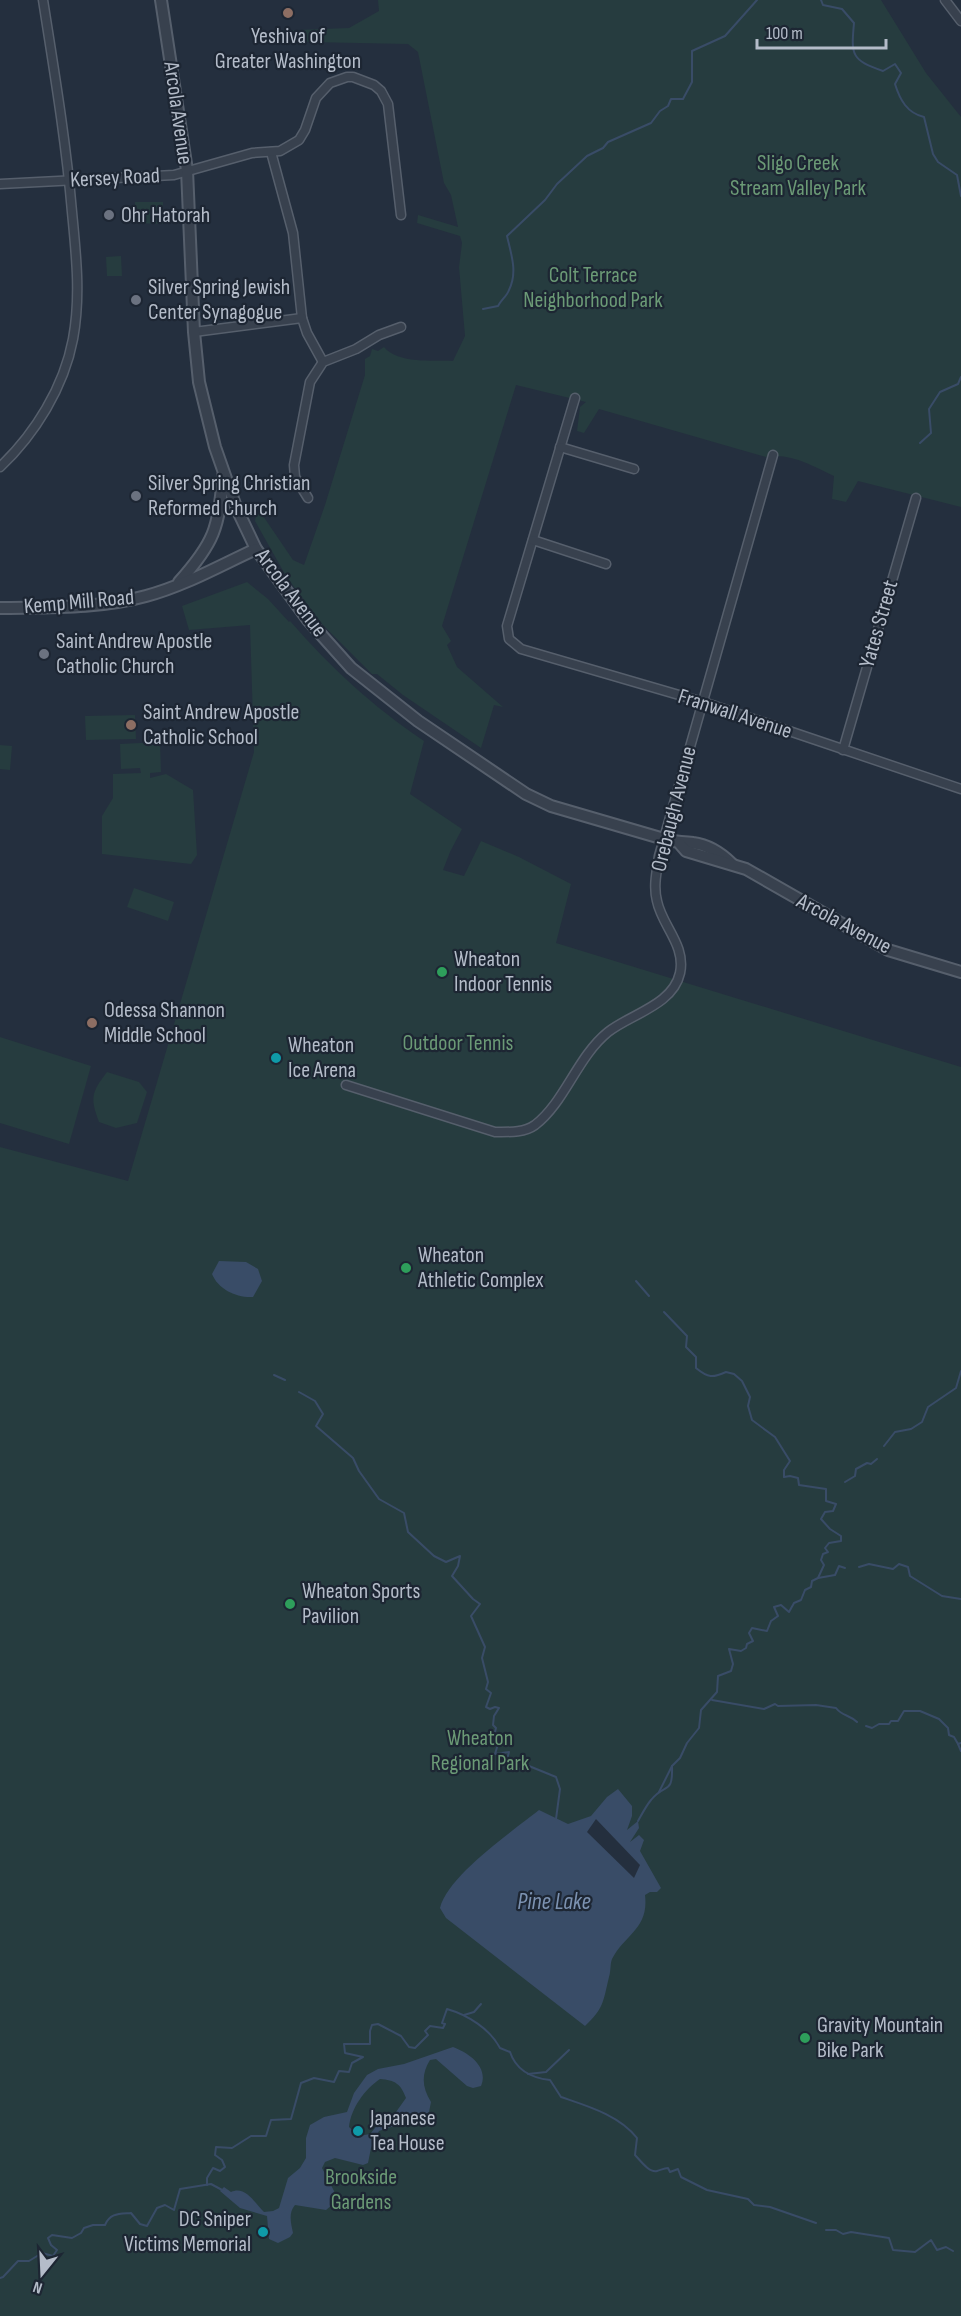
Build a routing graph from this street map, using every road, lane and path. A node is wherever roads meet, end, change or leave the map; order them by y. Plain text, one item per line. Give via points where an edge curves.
1 (43, 0) edge
2 (161, 0) edge
3 (945, 0) edge
4 (961, 21) edge
5 (271, 152) junction
6 (187, 170) junction
7 (69, 181) junction
8 (0, 184) edge
9 (401, 215) dead end
10 (302, 318) junction
11 (401, 327) dead end
12 (194, 332) junction
13 (323, 362) junction
14 (575, 398) dead end
15 (560, 447) junction
16 (773, 455) dead end
17 (0, 467) edge
18 (634, 469) dead end
19 (223, 472) junction
20 (308, 498) dead end
21 (916, 498) dead end
22 (533, 540) junction
23 (256, 549) junction
24 (606, 564) dead end
25 (177, 585) junction
26 (0, 608) edge
27 (703, 702) junction
28 (843, 750) junction
29 (961, 789) edge
30 (663, 839) junction
31 (961, 972) edge
32 (346, 1085) dead end

1 - 7 street
2 - 6 street, Arcola Avenue
3 - 4 street
5 - 6 street, Kersey Road via 252,153
5 - 9 street, Kersey Road via 298,140 316,98 330,83 353,76 374,85 388,104
5 - 10 street via 293,233
6 - 7 street, Kersey Road via 174,175
6 - 12 street, Arcola Avenue
7 - 8 street, Kersey Road
7 - 17 street via 78,267 73,340 43,413
10 - 12 street
10 - 13 street
11 - 13 street
12 - 19 street, Arcola Avenue via 199,382
13 - 20 street via 310,382 294,465 295,477
14 - 15 street
15 - 18 street
15 - 22 street
16 - 27 street, Orebaugh Avenue
19 - 23 street, Arcola Avenue
19 - 25 street via 220,514 213,536
21 - 28 street, Yates Street
22 - 24 street
22 - 27 street, Franwall Avenue via 507,626 509,639 521,649
23 - 25 street, Kemp Mill Road
23 - 30 street, Arcola Avenue via 308,621 351,668 418,721 526,794 551,806
25 - 26 street, Kemp Mill Road via 110,603
27 - 28 street, Franwall Avenue
27 - 30 street, Orebaugh Avenue
28 - 29 street, Franwall Avenue
30 - 31 street, Arcola Avenue via 680,844 686,851 746,869 888,950
30 - 32 street, Orebaugh Avenue via 656,878 657,901 681,962 675,988 601,1039 550,1110 533,1126 515,1132 495,1132

